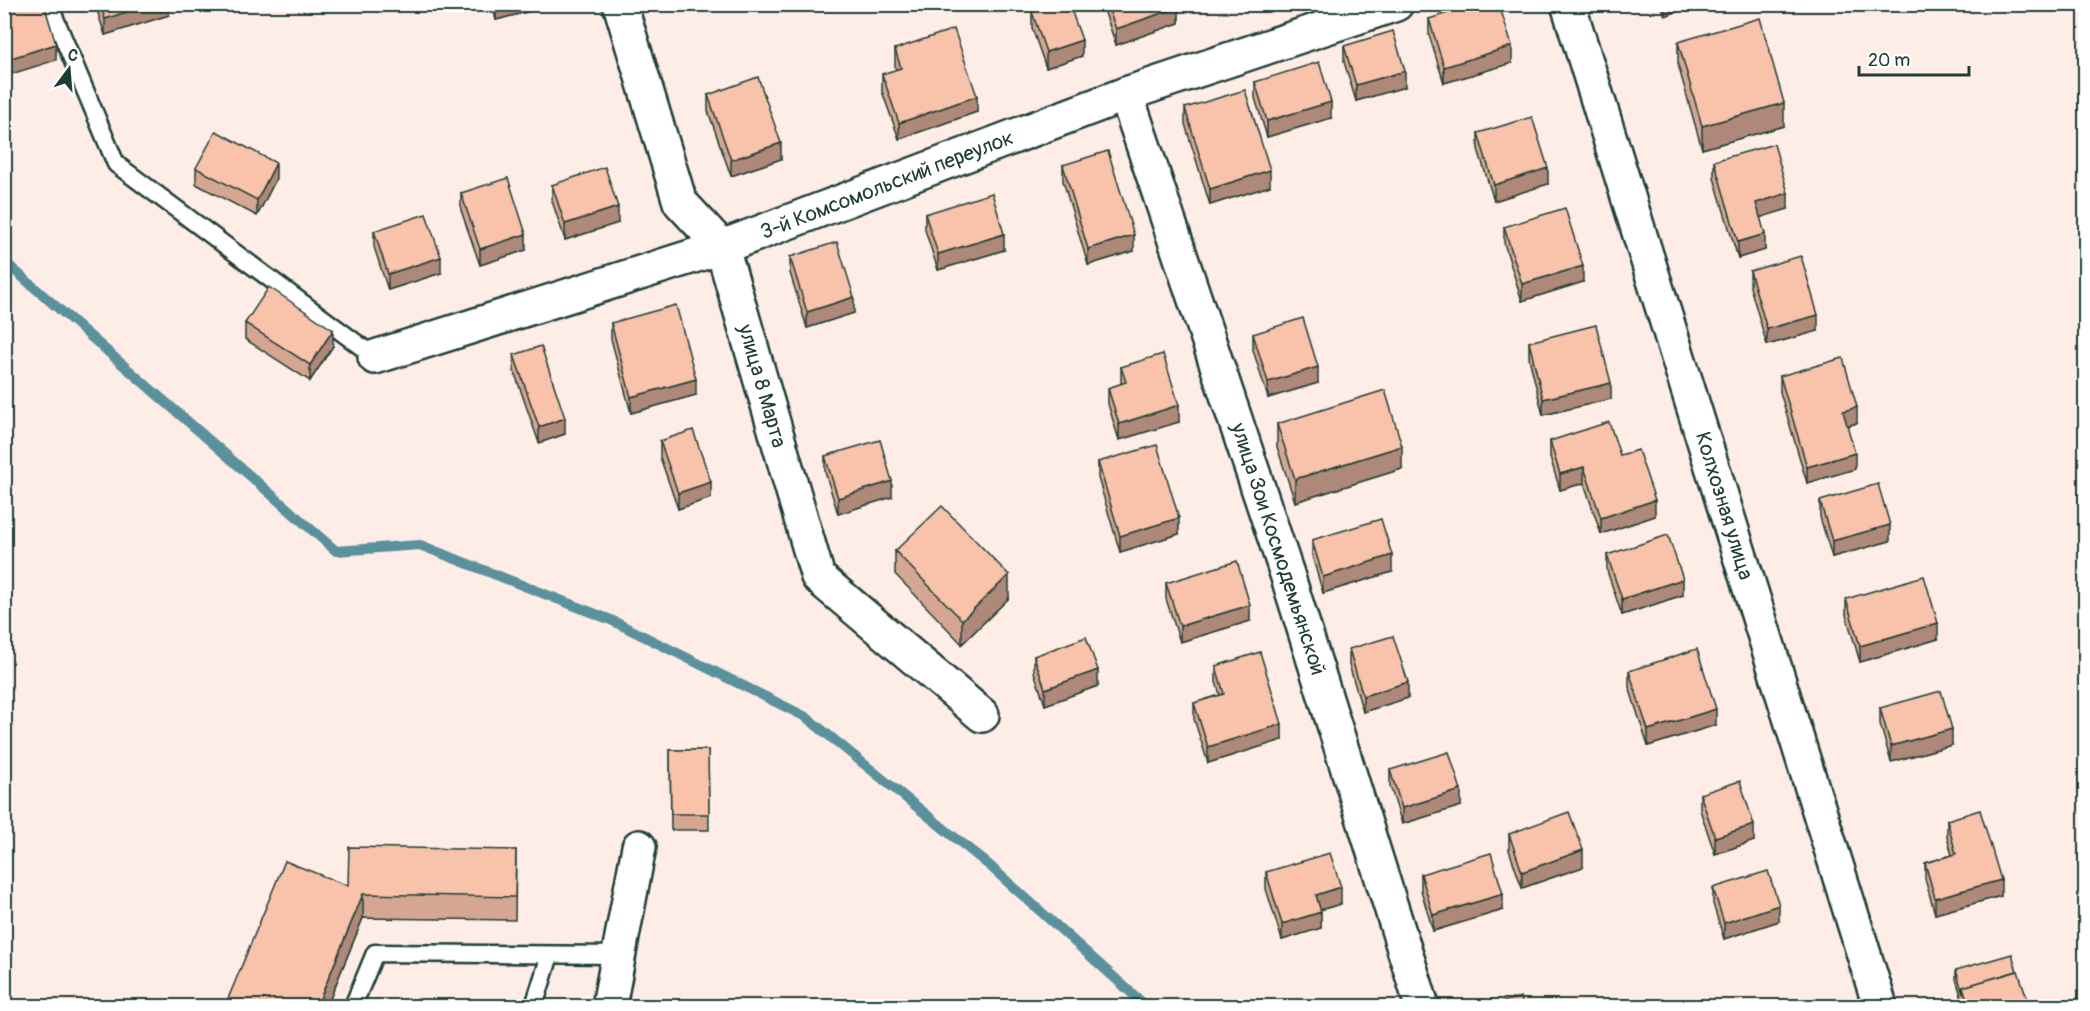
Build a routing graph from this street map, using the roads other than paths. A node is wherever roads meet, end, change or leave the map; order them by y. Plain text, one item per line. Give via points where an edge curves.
1 (49, 4) edge
2 (620, 4) edge
3 (1396, 4) edge
4 (1568, 4) edge
5 (1126, 94) junction
6 (722, 247) junction
7 (375, 357) joint
8 (982, 715) dead end
9 (639, 847) dead end
10 (550, 955) junction
11 (619, 956) junction
12 (353, 1006) edge
13 (534, 1006) edge
14 (609, 1006) edge
15 (1422, 1006) edge
16 (1880, 1006) edge

1 - 7 lane via 116,164
2 - 6 street, улица 8 Марта via 680,202
3 - 5 street, 3-й Комсомольский переулок
4 - 16 street, Колхозная улица
5 - 6 street, 3-й Комсомольский переулок
5 - 15 street, улица Зои Космодемьянской via 1287,574
6 - 7 street, 3-й Комсомольский переулок
6 - 8 street, улица 8 Марта via 818,577
9 - 11 street
10 - 11 lane
10 - 12 lane via 375,952
10 - 13 lane
11 - 14 street

